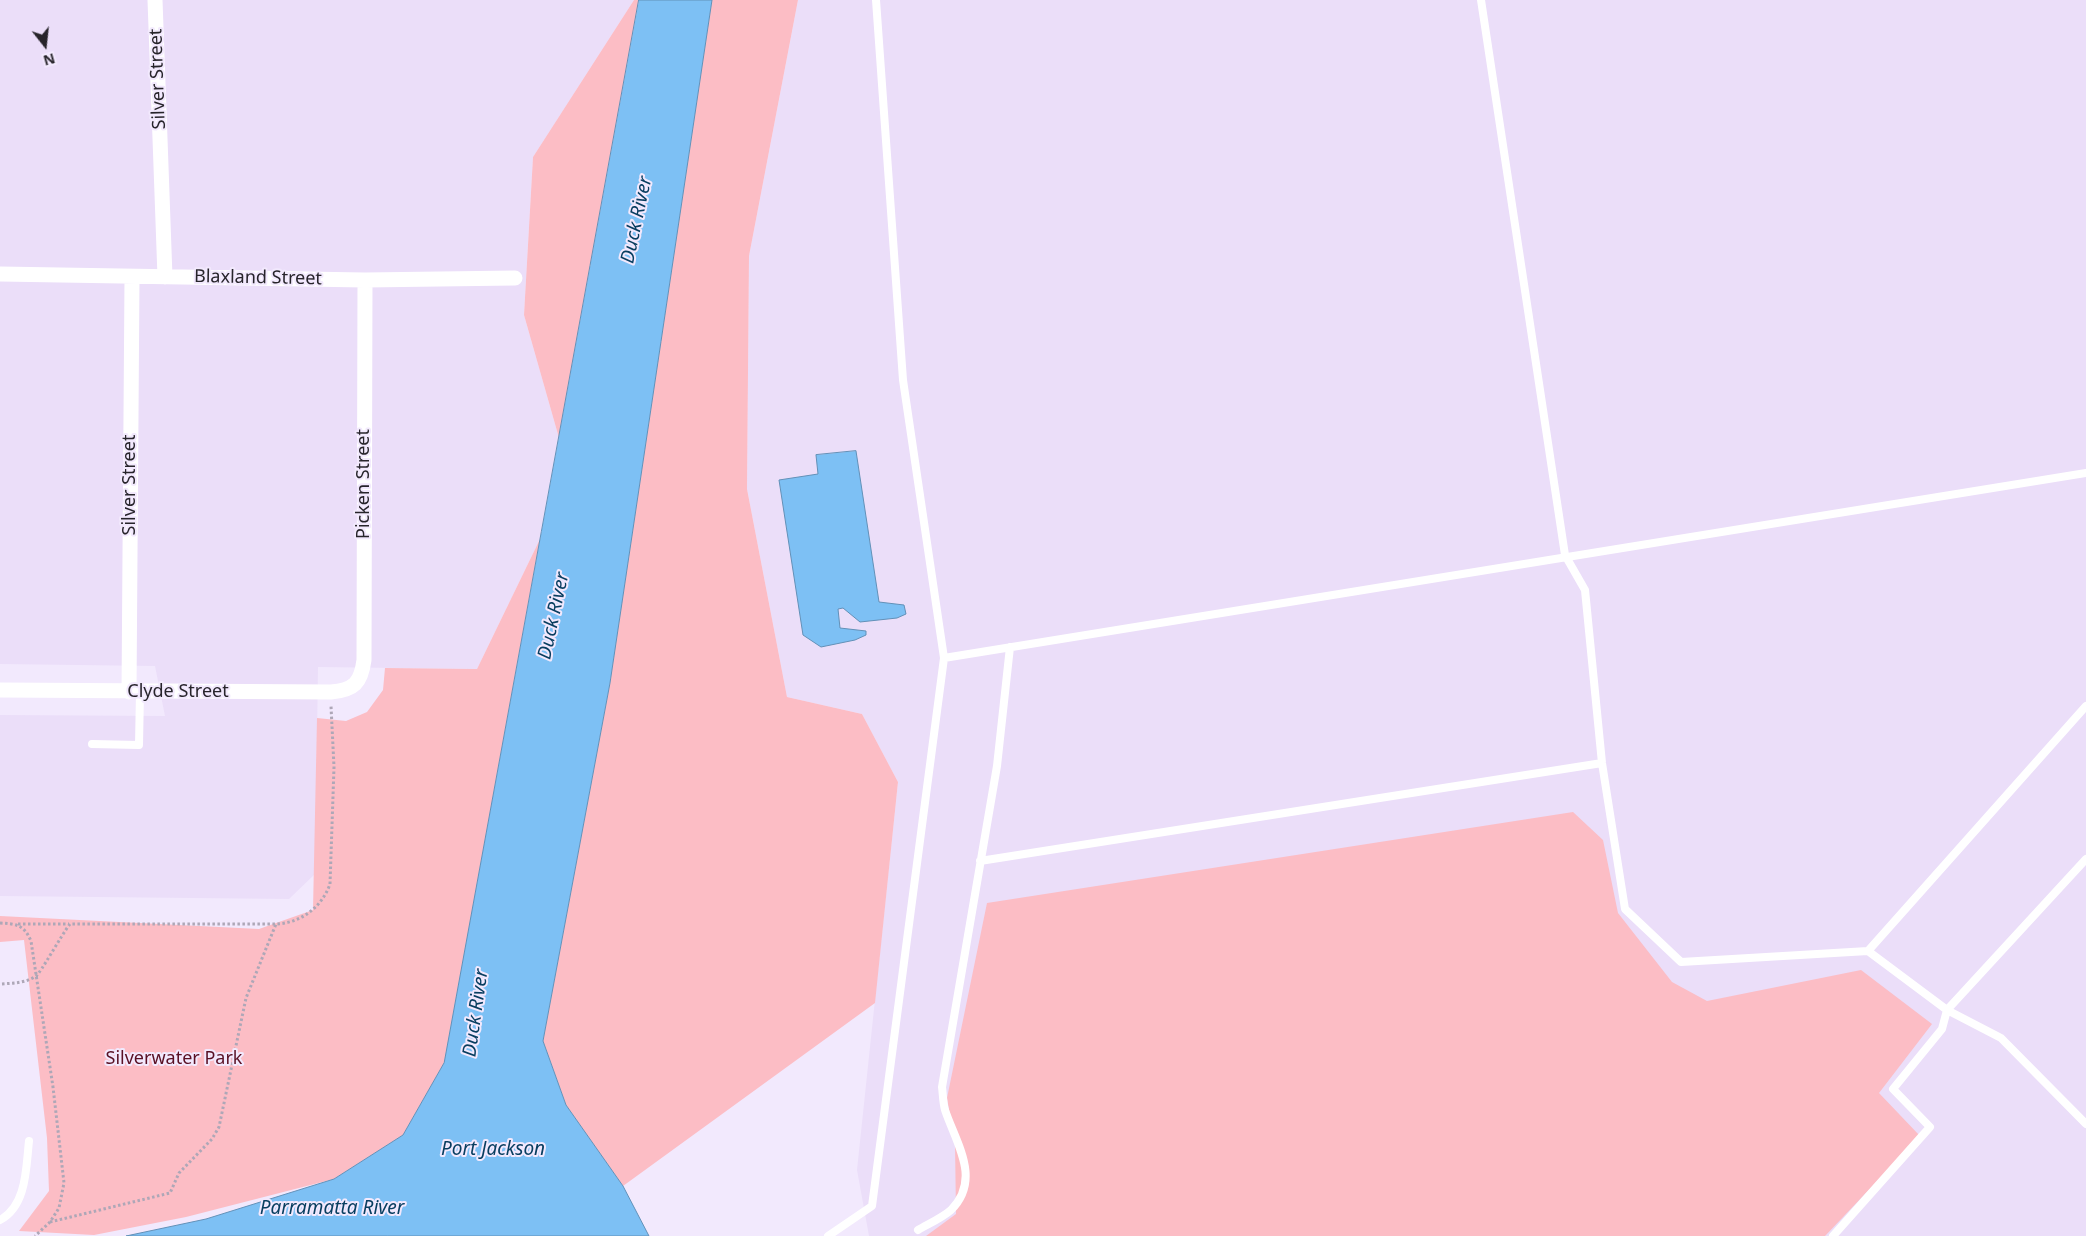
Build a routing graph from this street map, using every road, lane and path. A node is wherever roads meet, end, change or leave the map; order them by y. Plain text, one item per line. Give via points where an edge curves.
1 (155, 0) edge
2 (876, 0) edge
3 (1481, 0) edge
4 (0, 274) edge
5 (132, 277) junction
6 (165, 277) junction
7 (515, 278) dead end
8 (364, 280) junction
9 (2086, 473) edge
10 (1565, 556) junction
11 (1010, 646) junction
12 (944, 658) junction
13 (354, 685) joint
14 (0, 690) edge
15 (134, 692) junction
16 (331, 692) junction
17 (2086, 706) edge
18 (92, 744) dead end
19 (1602, 763) junction
20 (980, 860) junction
21 (2086, 860) edge
22 (0, 923) edge
23 (18, 924) junction
24 (70, 924) junction
25 (276, 924) junction
26 (1868, 951) junction
27 (38, 976) junction
28 (2, 984) dead end
29 (1947, 1010) junction
30 (2086, 1124) edge
31 (29, 1141) dead end
32 (0, 1220) edge
33 (50, 1222) junction
34 (918, 1230) dead end
35 (35, 1236) edge
36 (828, 1236) edge
37 (1833, 1236) edge

1 - 6 street, Silver Street
2 - 12 lane via 902,380
3 - 10 lane
4 - 5 street, Blaxland Street
5 - 6 street, Blaxland Street
5 - 15 street, Silver Street
6 - 8 street, Blaxland Street
7 - 8 street, Blaxland Street
8 - 13 street, Picken Street via 364,660 362,676
9 - 10 lane
10 - 11 lane
10 - 19 lane via 1585,590
11 - 12 lane
11 - 20 lane via 997,766
12 - 36 lane via 872,1206
13 - 16 street, Clyde Street via 346,691
14 - 15 street, Clyde Street
15 - 16 street, Clyde Street
15 - 18 lane via 139,745
16 - 25 path via 334,767 330,884 326,898 308,914 289,924
17 - 26 lane
19 - 20 lane
19 - 26 lane via 1625,909 1681,962
20 - 34 lane via 942,1088 945,1109 962,1148 966,1168 964,1191 951,1210
21 - 29 lane
22 - 23 path
23 - 24 path
23 - 27 path via 31,941
24 - 25 path
24 - 27 path
25 - 33 path via 246,998 219,1127 212,1139 180,1173 170,1193
26 - 29 lane
27 - 28 path
27 - 33 path via 64,1183 59,1208
29 - 30 lane via 2002,1038
29 - 37 lane via 1942,1029 1893,1089 1930,1127
31 - 32 lane via 20,1197 13,1209
33 - 35 path

